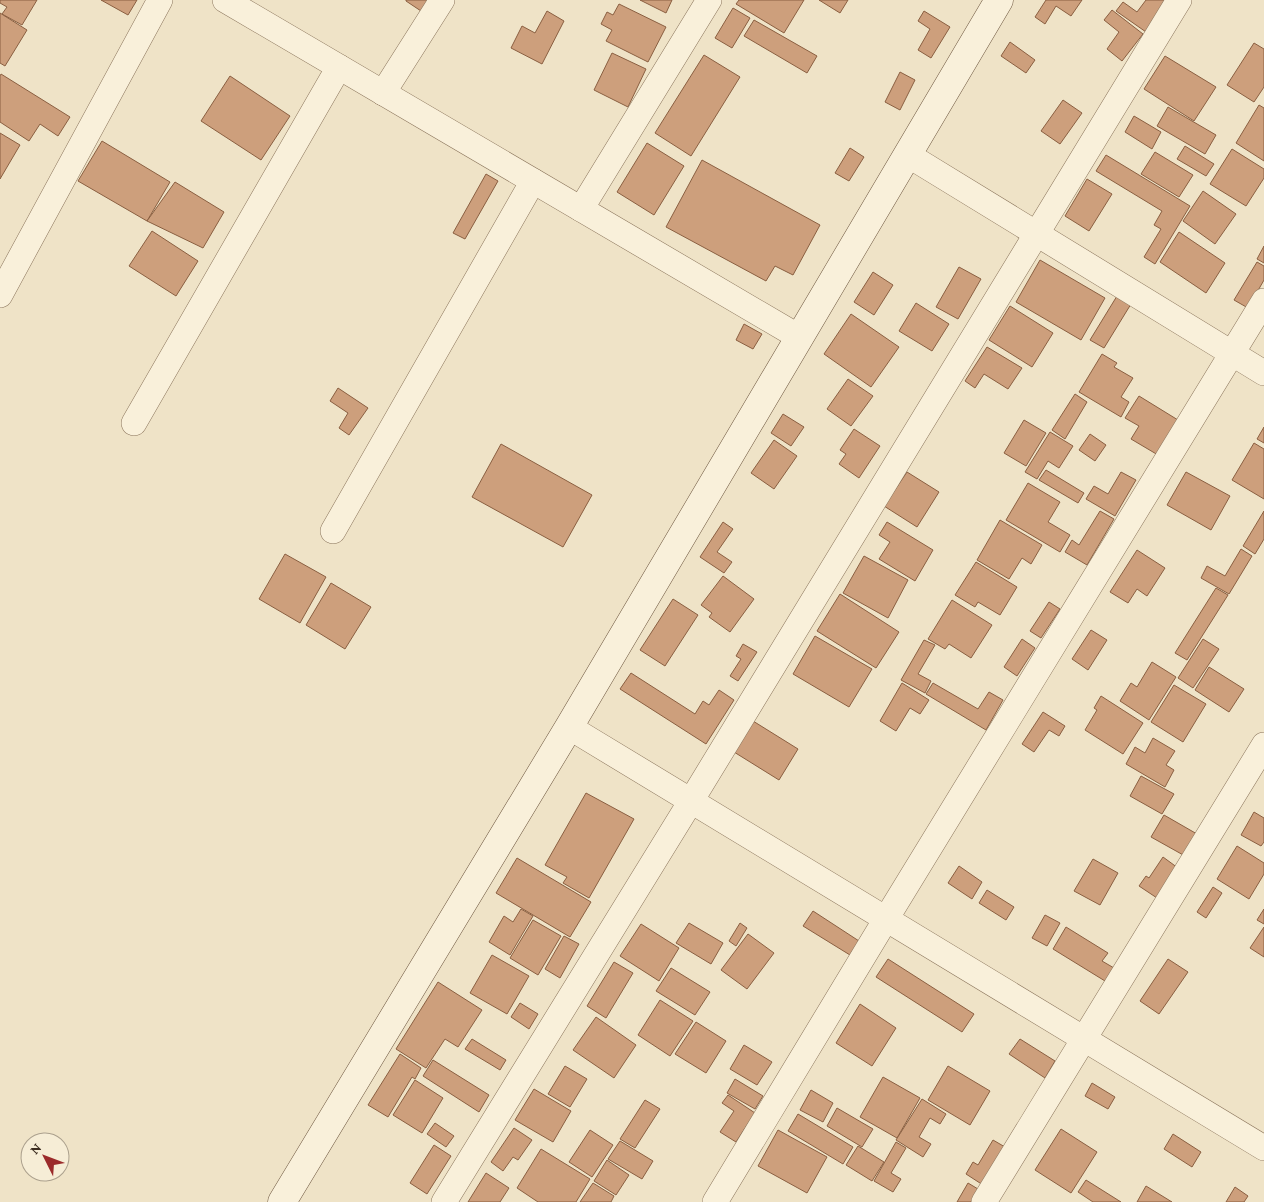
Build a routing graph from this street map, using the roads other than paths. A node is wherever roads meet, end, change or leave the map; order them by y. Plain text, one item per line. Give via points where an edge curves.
1 (160, 0) edge
2 (225, 0) edge
3 (442, 0) edge
4 (709, 0) edge
5 (999, 0) edge
6 (1179, 0) edge
7 (339, 67) junction
8 (383, 92) junction
9 (908, 154) junction
10 (533, 181) junction
11 (581, 209) junction
12 (1036, 234) junction
13 (0, 295) edge
14 (1264, 301) edge
15 (799, 337) junction
16 (1232, 353) junction
17 (1264, 373) edge
18 (134, 423) dead end
19 (333, 531) dead end
20 (569, 727) junction
21 (1264, 745) edge
22 (691, 800) junction
23 (886, 919) junction
24 (1084, 1039) junction
25 (1264, 1148) edge
26 (282, 1202) edge
27 (444, 1202) edge
28 (715, 1202) edge
29 (984, 1202) edge

1 - 13 street
2 - 7 street
3 - 8 street
4 - 11 street
5 - 9 street
6 - 12 street
7 - 8 street
7 - 18 street
8 - 10 street
9 - 12 street
9 - 15 street
10 - 11 street
10 - 19 street
11 - 15 street
12 - 16 street
12 - 22 street
14 - 16 street
15 - 20 street
16 - 17 street
16 - 23 street
20 - 22 street
20 - 26 street
21 - 24 street
22 - 23 street
22 - 27 street
23 - 24 street
23 - 28 street
24 - 25 street
24 - 29 street

